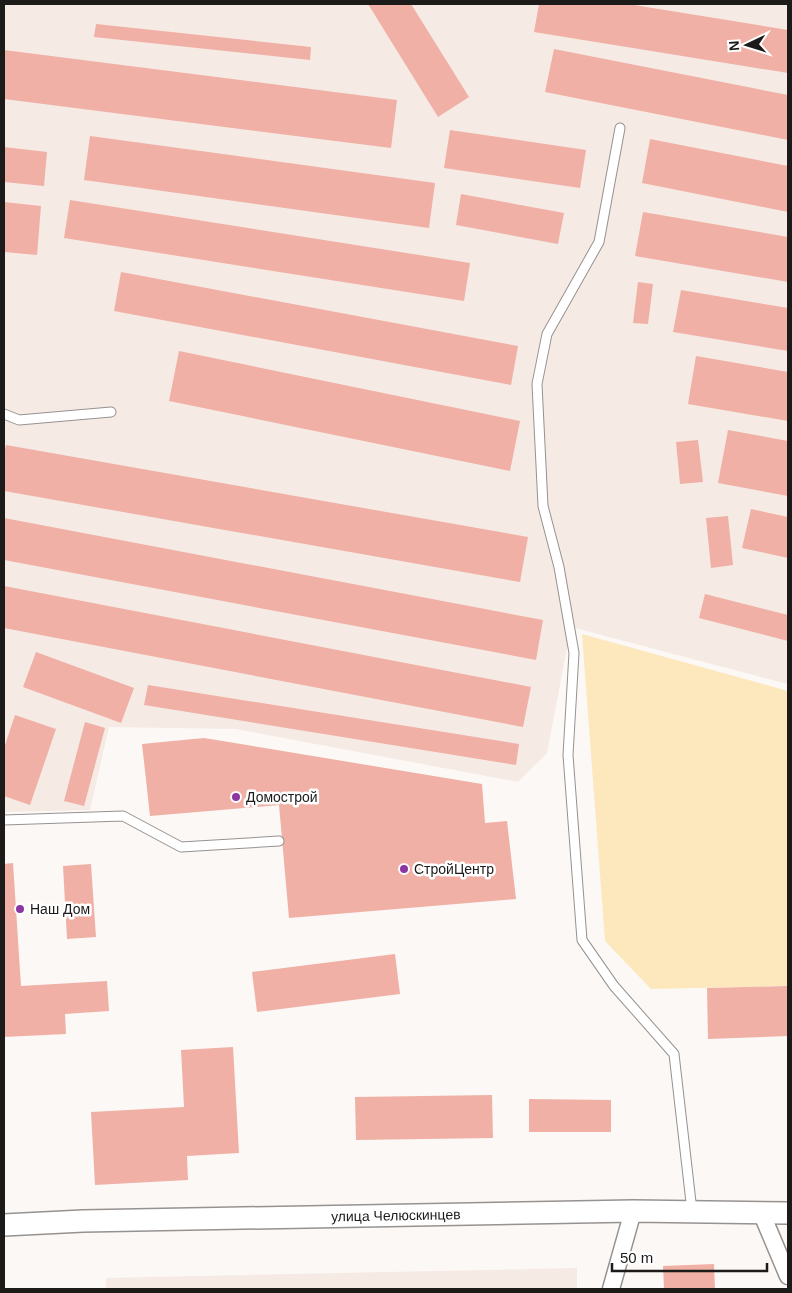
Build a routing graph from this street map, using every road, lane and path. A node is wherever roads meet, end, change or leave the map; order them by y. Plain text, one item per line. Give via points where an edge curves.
1 (620, 128) dead end
2 (111, 412) dead end
3 (4, 414) edge
4 (4, 820) edge
5 (279, 842) dead end
6 (633, 1211) junction
7 (692, 1212) junction
8 (761, 1212) junction
9 (788, 1213) edge
10 (4, 1225) edge
11 (788, 1276) edge
12 (611, 1289) edge

1 - 7 lane via 599,242 547,334 537,384 543,506 559,567 574,653 568,755 582,940 614,986 674,1054
2 - 3 lane via 19,420
4 - 5 lane via 123,816 182,847
6 - 7 street, улица Челюскинцев
6 - 10 street, улица Челюскинцев
6 - 12 street
7 - 8 street, улица Челюскинцев
8 - 9 street, улица Челюскинцев
8 - 11 street

